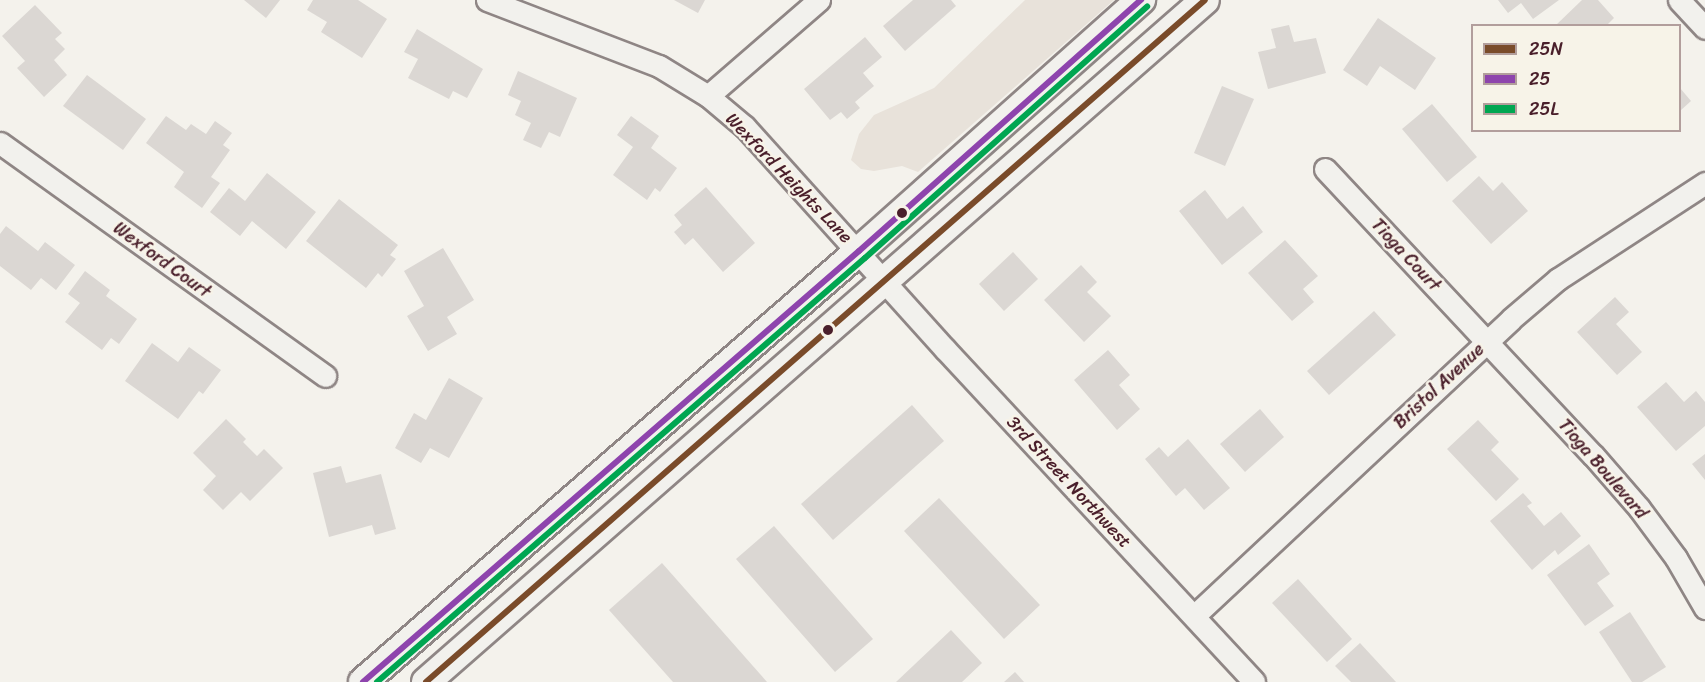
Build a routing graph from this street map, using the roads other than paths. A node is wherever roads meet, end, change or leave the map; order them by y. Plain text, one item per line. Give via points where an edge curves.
1 (488, 0) edge
2 (819, 0) edge
3 (1141, 0) edge
4 (1205, 0) edge
5 (1679, 0) edge
6 (1705, 28) edge
7 (708, 96) junction
8 (0, 143) edge
9 (1325, 169) dead end
10 (1705, 183) edge
11 (859, 251) junction
12 (884, 282) junction
13 (1487, 341) junction
14 (325, 376) dead end
15 (1705, 608) edge
16 (1194, 616) junction
17 (363, 682) edge
18 (426, 682) edge
19 (1254, 682) edge

1 - 7 street, Wexford Heights Lane via 659,66
2 - 7 street
3 - 11 main road
4 - 12 main road
5 - 6 street
7 - 11 street, Wexford Heights Lane via 745,127
8 - 14 street, Wexford Court
9 - 13 street, Tioga Court
10 - 13 street, Bristol Avenue via 1558,279
11 - 12 street, Wexford Heights Lane
11 - 17 main road
12 - 16 street, 3rd Street Northwest
12 - 18 main road
13 - 15 street, Tioga Boulevard via 1639,508 1676,558
13 - 16 street, Bristol Avenue
16 - 19 street, 3rd Street Northwest

